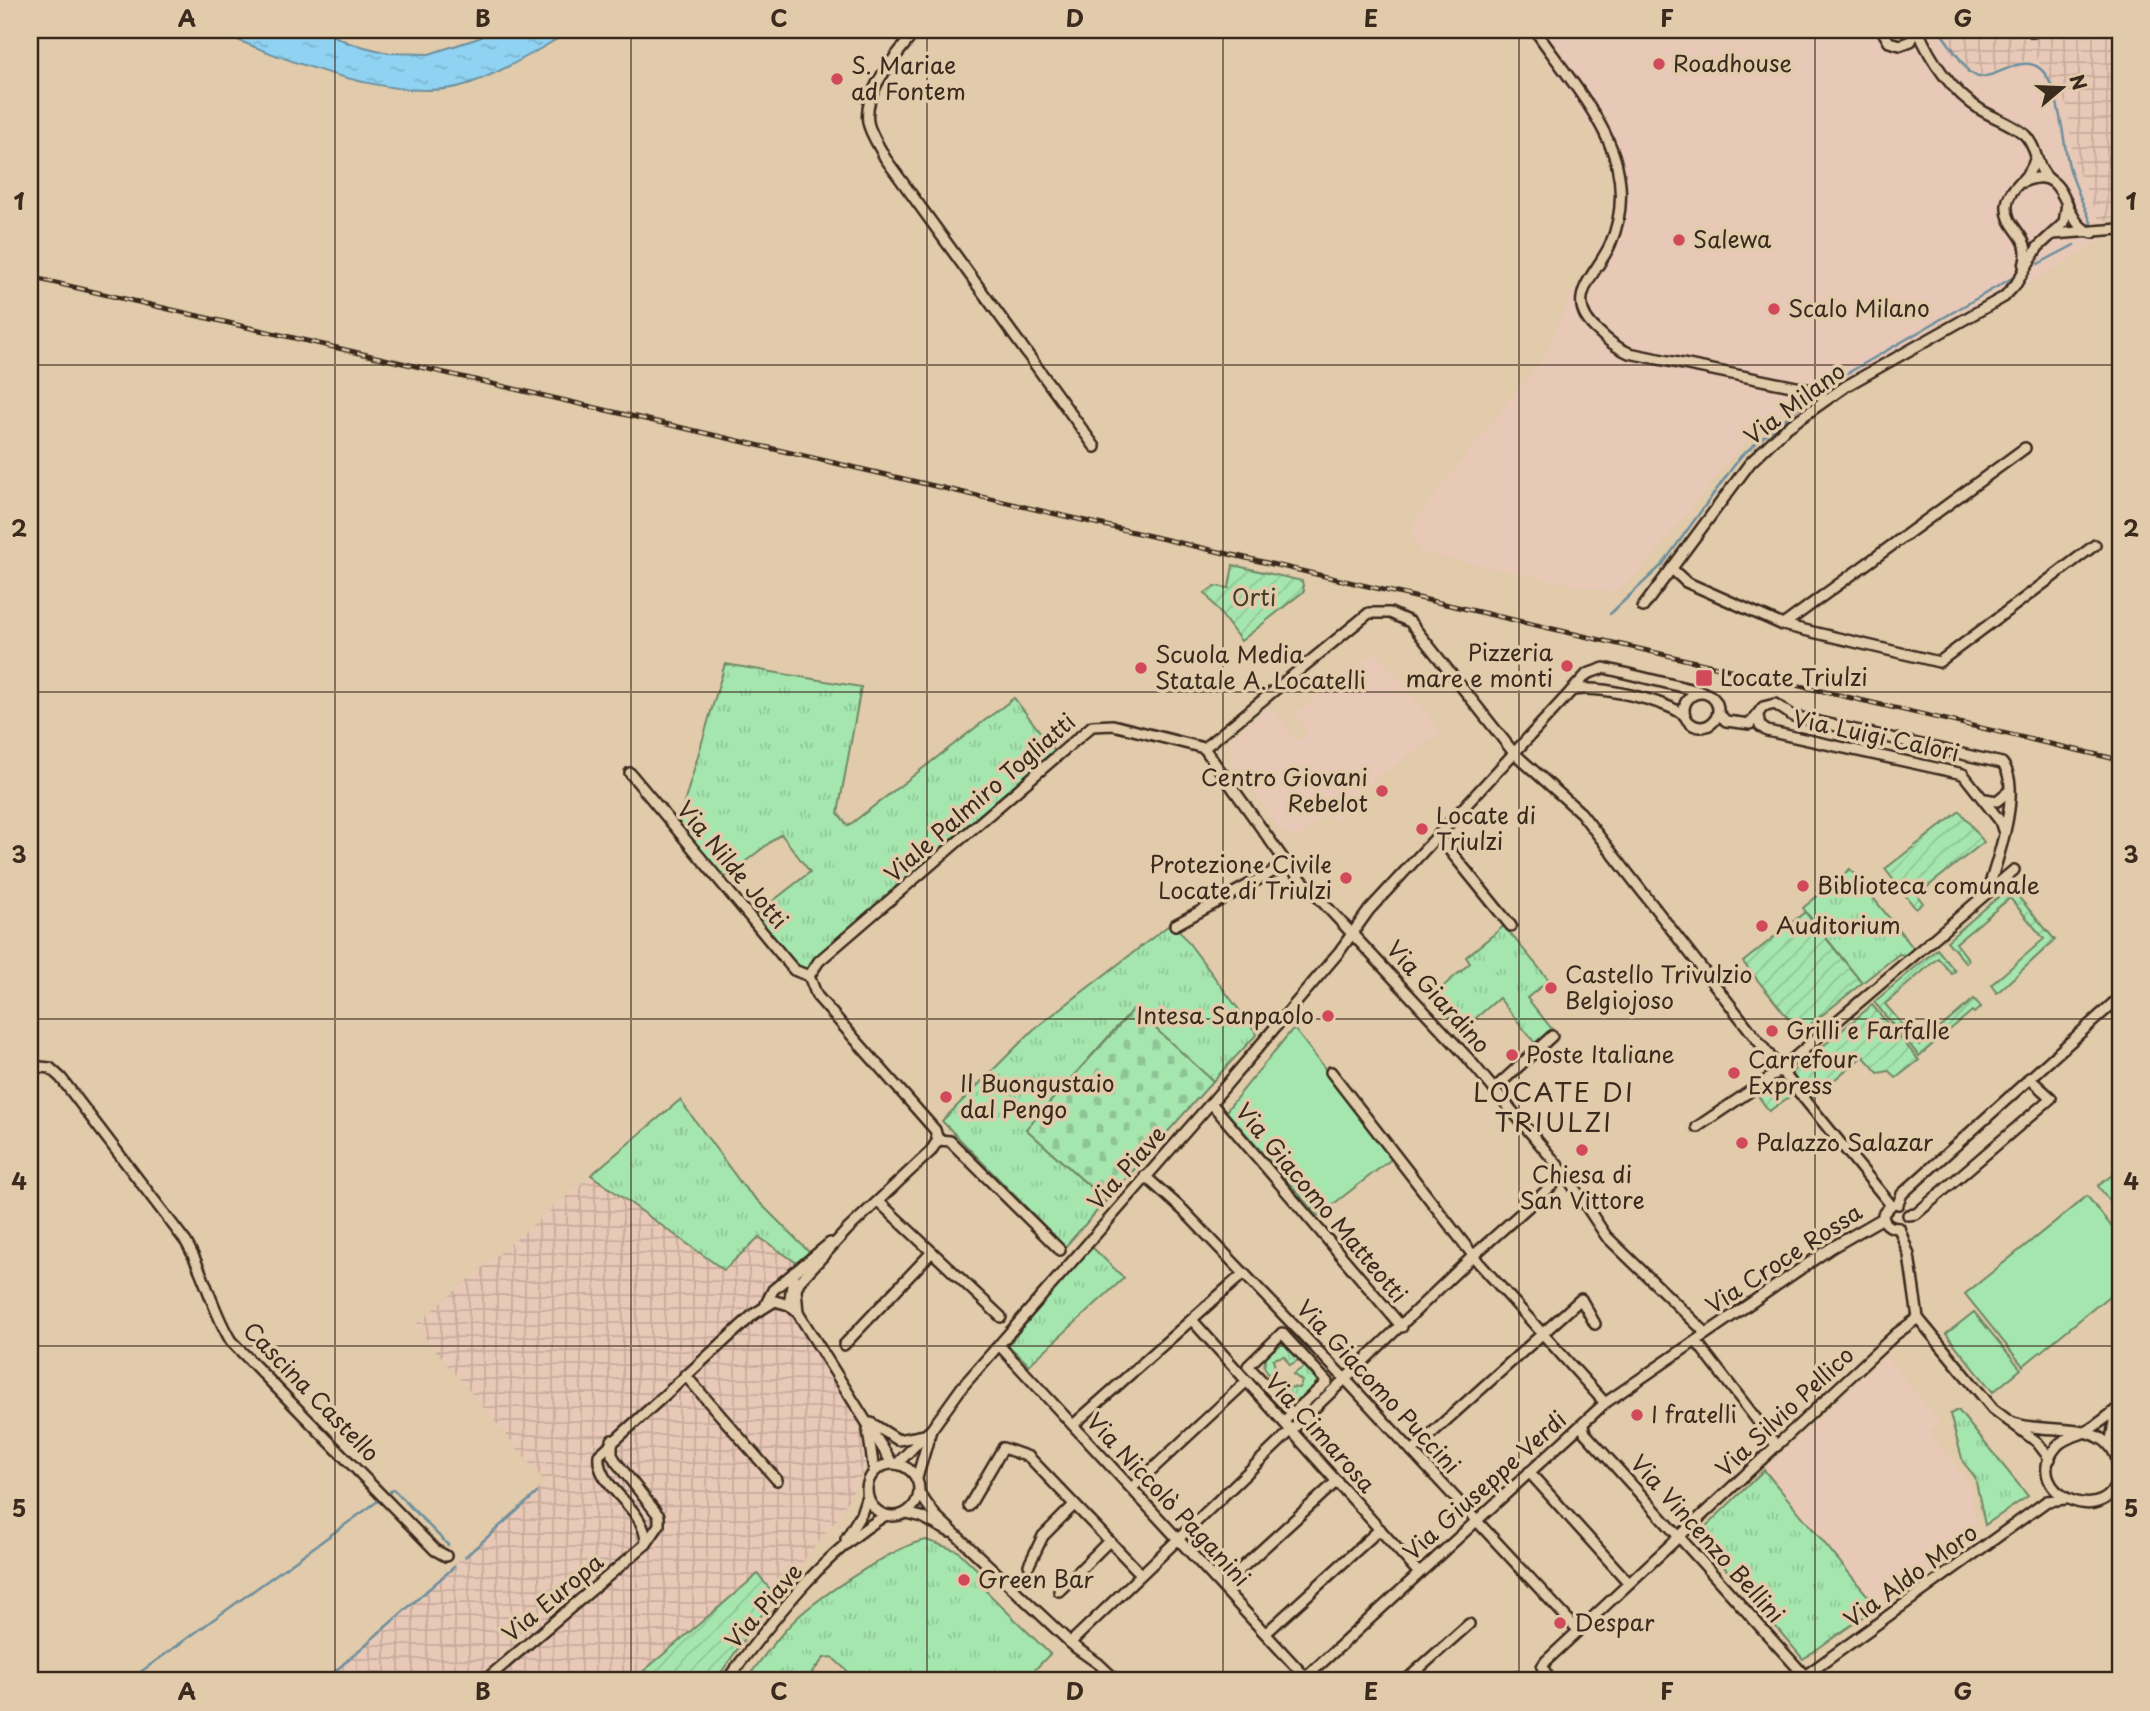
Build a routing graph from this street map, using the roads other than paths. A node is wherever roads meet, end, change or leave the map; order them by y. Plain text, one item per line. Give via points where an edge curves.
1 (916, 30) edge
2 (1535, 30) edge
3 (1882, 30) edge
4 (1917, 30) edge
5 (1909, 41) junction
6 (1927, 48) junction
7 (2035, 153) junction
8 (2050, 180) junction
9 (2021, 182) junction
10 (2067, 203) junction
11 (2120, 229) edge
12 (2021, 233) junction
13 (2093, 233) junction
14 (2051, 235) junction
15 (2017, 284) junction
16 (1825, 400) junction
17 (1095, 447) dead end
18 (2025, 448) dead end
19 (2095, 545) dead end
20 (1672, 569) junction
21 (1643, 607) dead end
22 (1783, 625) junction
23 (1570, 692) junction
24 (1703, 692) junction
25 (1718, 713) junction
26 (1685, 716) junction
27 (1758, 716) junction
28 (1204, 748) junction
29 (1514, 752) junction
30 (630, 773) dead end
31 (2009, 791) junction
32 (1984, 799) junction
33 (2004, 835) junction
34 (1438, 836) junction
35 (1287, 864) junction
36 (2014, 870) dead end
37 (1987, 893) junction
38 (1175, 925) dead end
39 (1511, 926) dead end
40 (1353, 932) junction
41 (809, 976) junction
42 (2120, 998) edge
43 (1552, 1036) dead end
44 (30, 1066) edge
45 (1780, 1069) junction
46 (1331, 1072) dead end
47 (2029, 1078) junction
48 (1494, 1089) junction
49 (1211, 1103) junction
50 (1697, 1127) dead end
51 (938, 1140) junction
52 (1565, 1174) junction
53 (1145, 1176) junction
54 (879, 1202) junction
55 (1894, 1204) junction
56 (1908, 1215) junction
57 (1883, 1218) junction
58 (1899, 1228) junction
59 (848, 1230) junction
60 (1060, 1250) dead end
61 (932, 1252) junction
62 (1474, 1256) junction
63 (795, 1270) junction
64 (1244, 1273) junction
65 (766, 1304) junction
66 (789, 1304) junction
67 (798, 1313) junction
68 (1001, 1317) dead end
69 (1917, 1318) junction
70 (1192, 1321) junction
71 (1595, 1324) dead end
72 (1402, 1327) junction
73 (1542, 1331) junction
74 (1706, 1333) junction
75 (1696, 1341) junction
76 (844, 1345) dead end
77 (999, 1345) junction
78 (1245, 1373) junction
79 (685, 1375) junction
80 (1346, 1380) junction
81 (1605, 1404) junction
82 (2120, 1409) edge
83 (1293, 1413) junction
84 (865, 1418) junction
85 (1284, 1421) junction
86 (2008, 1421) junction
87 (1073, 1425) junction
88 (1583, 1426) junction
89 (928, 1432) junction
90 (1293, 1432) junction
91 (2081, 1434) junction
92 (612, 1440) junction
93 (1777, 1446) junction
94 (2110, 1446) junction
95 (1412, 1451) junction
96 (2050, 1459) junction
97 (895, 1463) junction
98 (874, 1471) junction
99 (1528, 1472) junction
100 (917, 1479) junction
101 (776, 1480) dead end
102 (1338, 1481) junction
103 (2051, 1482) junction
104 (1132, 1488) junction
105 (919, 1493) junction
106 (867, 1496) junction
107 (2065, 1499) junction
108 (2047, 1501) junction
109 (1074, 1504) junction
110 (969, 1506) dead end
111 (906, 1513) junction
112 (886, 1515) junction
113 (1477, 1520) junction
114 (1380, 1529) junction
115 (1681, 1536) junction
116 (1176, 1538) junction
117 (1109, 1541) junction
118 (646, 1544) junction
119 (977, 1551) junction
120 (446, 1556) dead end
121 (832, 1558) junction
122 (1029, 1565) dead end
123 (1418, 1572) junction
124 (1140, 1573) junction
125 (1629, 1583) junction
126 (1222, 1586) junction
127 (1059, 1591) dead end
128 (1469, 1623) dead end
129 (1578, 1630) junction
130 (1266, 1633) junction
131 (1070, 1643) junction
132 (1802, 1679) edge
133 (1306, 1680) edge
134 (484, 1681) edge
135 (726, 1681) edge
136 (1117, 1681) edge
137 (1405, 1681) edge
138 (1551, 1681) edge

1 - 17 street via 882,76 869,102 868,124 885,158
2 - 16 street via 1603,129 1617,167 1619,213 1610,244 1583,292 1581,307 1586,320 1614,346 1629,353 1816,391
3 - 5 street via 1895,45
4 - 5 street
4 - 6 street
5 - 6 street
6 - 7 street via 1965,99 2025,135
7 - 8 street via 2041,172
7 - 9 street via 2031,172
8 - 9 street
8 - 10 street
9 - 12 street via 2007,208
10 - 13 street via 2078,224
10 - 14 street via 2064,223
11 - 13 street
12 - 14 street
12 - 15 street via 2027,253
13 - 14 street
14 - 15 street via 2038,247
15 - 16 street, Via Milano via 2004,297
16 - 20 street, Via Milano via 1785,429 1750,463
18 - 22 street
19 - 22 street via 1939,662
20 - 21 street, Via Milano
20 - 22 street via 1686,582
23 - 24 street via 1591,671 1604,668
23 - 26 street via 1591,688 1671,706
23 - 29 street, Via Piave
24 - 25 street via 1713,697
24 - 26 street via 1689,697
25 - 26 street via 1713,723 1703,727 1692,725
25 - 27 street, Via Luigi Calori via 1726,721 1745,725
27 - 31 street, Via Luigi Calori via 1765,705 1774,704 1793,716 1996,761 2007,768
27 - 32 street, Via Luigi Calori via 1766,731 1964,774
28 - 29 street via 1369,613 1390,613 1409,622
28 - 35 street, Via Giardino
28 - 41 street, Viale Palmiro Togliatti via 1113,725 1092,726 819,961
29 - 34 street, Via Piave
29 - 45 street via 1581,813
30 - 41 street, Via Nilde Jotti via 794,970
31 - 32 street via 1997,801
31 - 33 street, Via Luigi Calori
32 - 33 street, Via Luigi Calori
33 - 37 street, Via Luigi Calori
34 - 39 street
34 - 40 street, Via Piave
35 - 38 street
35 - 40 street, Via Giardino
36 - 37 street
37 - 45 street
40 - 48 street, Via Giardino
40 - 49 street, Via Piave
41 - 51 street via 817,996 935,1130
42 - 47 street
43 - 48 street
44 - 120 street, Cascina Castello via 50,1068 186,1242 200,1264 217,1318 231,1341 435,1550
45 - 50 street
45 - 55 street
46 - 62 street
47 - 55 street
47 - 56 street via 2051,1098 1916,1214
48 - 52 street, Via Giardino
49 - 53 street, Via Piave
49 - 72 street, Via Giacomo Matteotti
51 - 54 street
51 - 60 street via 950,1141
52 - 62 street
52 - 74 street, Via Giardino via 1606,1236
53 - 64 street, Via Giacomo Puccini
53 - 77 street, Via Piave
54 - 59 street
54 - 61 street
55 - 56 street
55 - 57 street
56 - 58 street
57 - 58 street via 1887,1225
57 - 74 street, Via Croce Rossa
58 - 69 street via 1909,1255
59 - 63 street
59 - 67 street via 799,1282
61 - 68 street
61 - 76 street
62 - 72 street
62 - 73 street
63 - 65 street via 773,1290
63 - 66 street
64 - 70 street
64 - 80 street, Via Giacomo Puccini
65 - 66 street
65 - 79 street
66 - 67 street
67 - 84 street
69 - 86 street
69 - 93 street, Via Silvio Pellico
70 - 78 street, Via Cimarosa
70 - 87 street
71 - 73 street via 1581,1299
72 - 80 street
73 - 81 street
73 - 95 street
74 - 75 street, Via Giuseppe Verdi
75 - 81 street, Via Giuseppe Verdi
75 - 93 street
77 - 87 street, Via Niccolò Paganini
77 - 89 street, Via Piave
78 - 83 street
78 - 83 street via 1282,1333 1327,1382
78 - 85 street, Via Cimarosa
78 - 104 street
79 - 92 street
79 - 101 street
80 - 90 street
80 - 95 street, Via Giacomo Puccini
81 - 88 street, Via Giuseppe Verdi
82 - 91 street
82 - 94 street
83 - 85 street
84 - 89 street via 898,1440
84 - 97 street
84 - 98 street
85 - 90 street, Via Cimarosa
86 - 91 street via 2024,1428
86 - 96 street
87 - 104 street, Via Niccolò Paganini
88 - 99 street, Via Giuseppe Verdi
88 - 115 street, Via Vincenzo Bellini
89 - 97 street
89 - 100 street, Via Piave
90 - 102 street, Via Cimarosa
90 - 116 street
91 - 94 street
91 - 96 street via 2062,1442
92 - 118 street, Via Europa via 612,1455 659,1516 659,1525
92 - 118 street via 603,1448 598,1463 643,1525
93 - 115 street, Via Silvio Pellico
94 - 107 street via 2118,1468 2111,1491 2091,1504
95 - 113 street, Via Giacomo Puccini
96 - 103 street
97 - 98 street
97 - 100 street via 910,1469
98 - 106 street, Via Piave
99 - 113 street, Via Giuseppe Verdi
99 - 125 street
100 - 105 street, Via Piave
102 - 114 street, Via Cimarosa
102 - 126 street
103 - 107 street
103 - 108 street
104 - 116 street, Via Niccolò Paganini
105 - 111 street
105 - 119 street via 935,1514
106 - 112 street via 875,1509
106 - 121 street, Via Piave via 854,1528
107 - 108 street, Via Aldo Moro
108 - 132 street, Via Aldo Moro
109 - 110 street via 1029,1457 1003,1448
109 - 117 street
109 - 122 street via 1043,1536
111 - 112 street
111 - 119 street via 937,1524
112 - 121 street, Via Piave
113 - 123 street, Via Giuseppe Verdi
113 - 129 street, Via Giacomo Puccini
114 - 123 street, Via Cimarosa
114 - 130 street
115 - 125 street, Via Silvio Pellico
115 - 132 street, Via Vincenzo Bellini
116 - 124 street
116 - 126 street, Via Niccolò Paganini
117 - 124 street
117 - 127 street
118 - 134 street, Via Europa
119 - 131 street
121 - 135 street, Via Piave via 767,1628
123 - 133 street, Via Giuseppe Verdi
124 - 131 street
125 - 129 street, Via Silvio Pellico
126 - 130 street, Via Niccolò Paganini
128 - 137 street
129 - 138 street via 1542,1667
130 - 133 street, Via Niccolò Paganini
131 - 136 street

